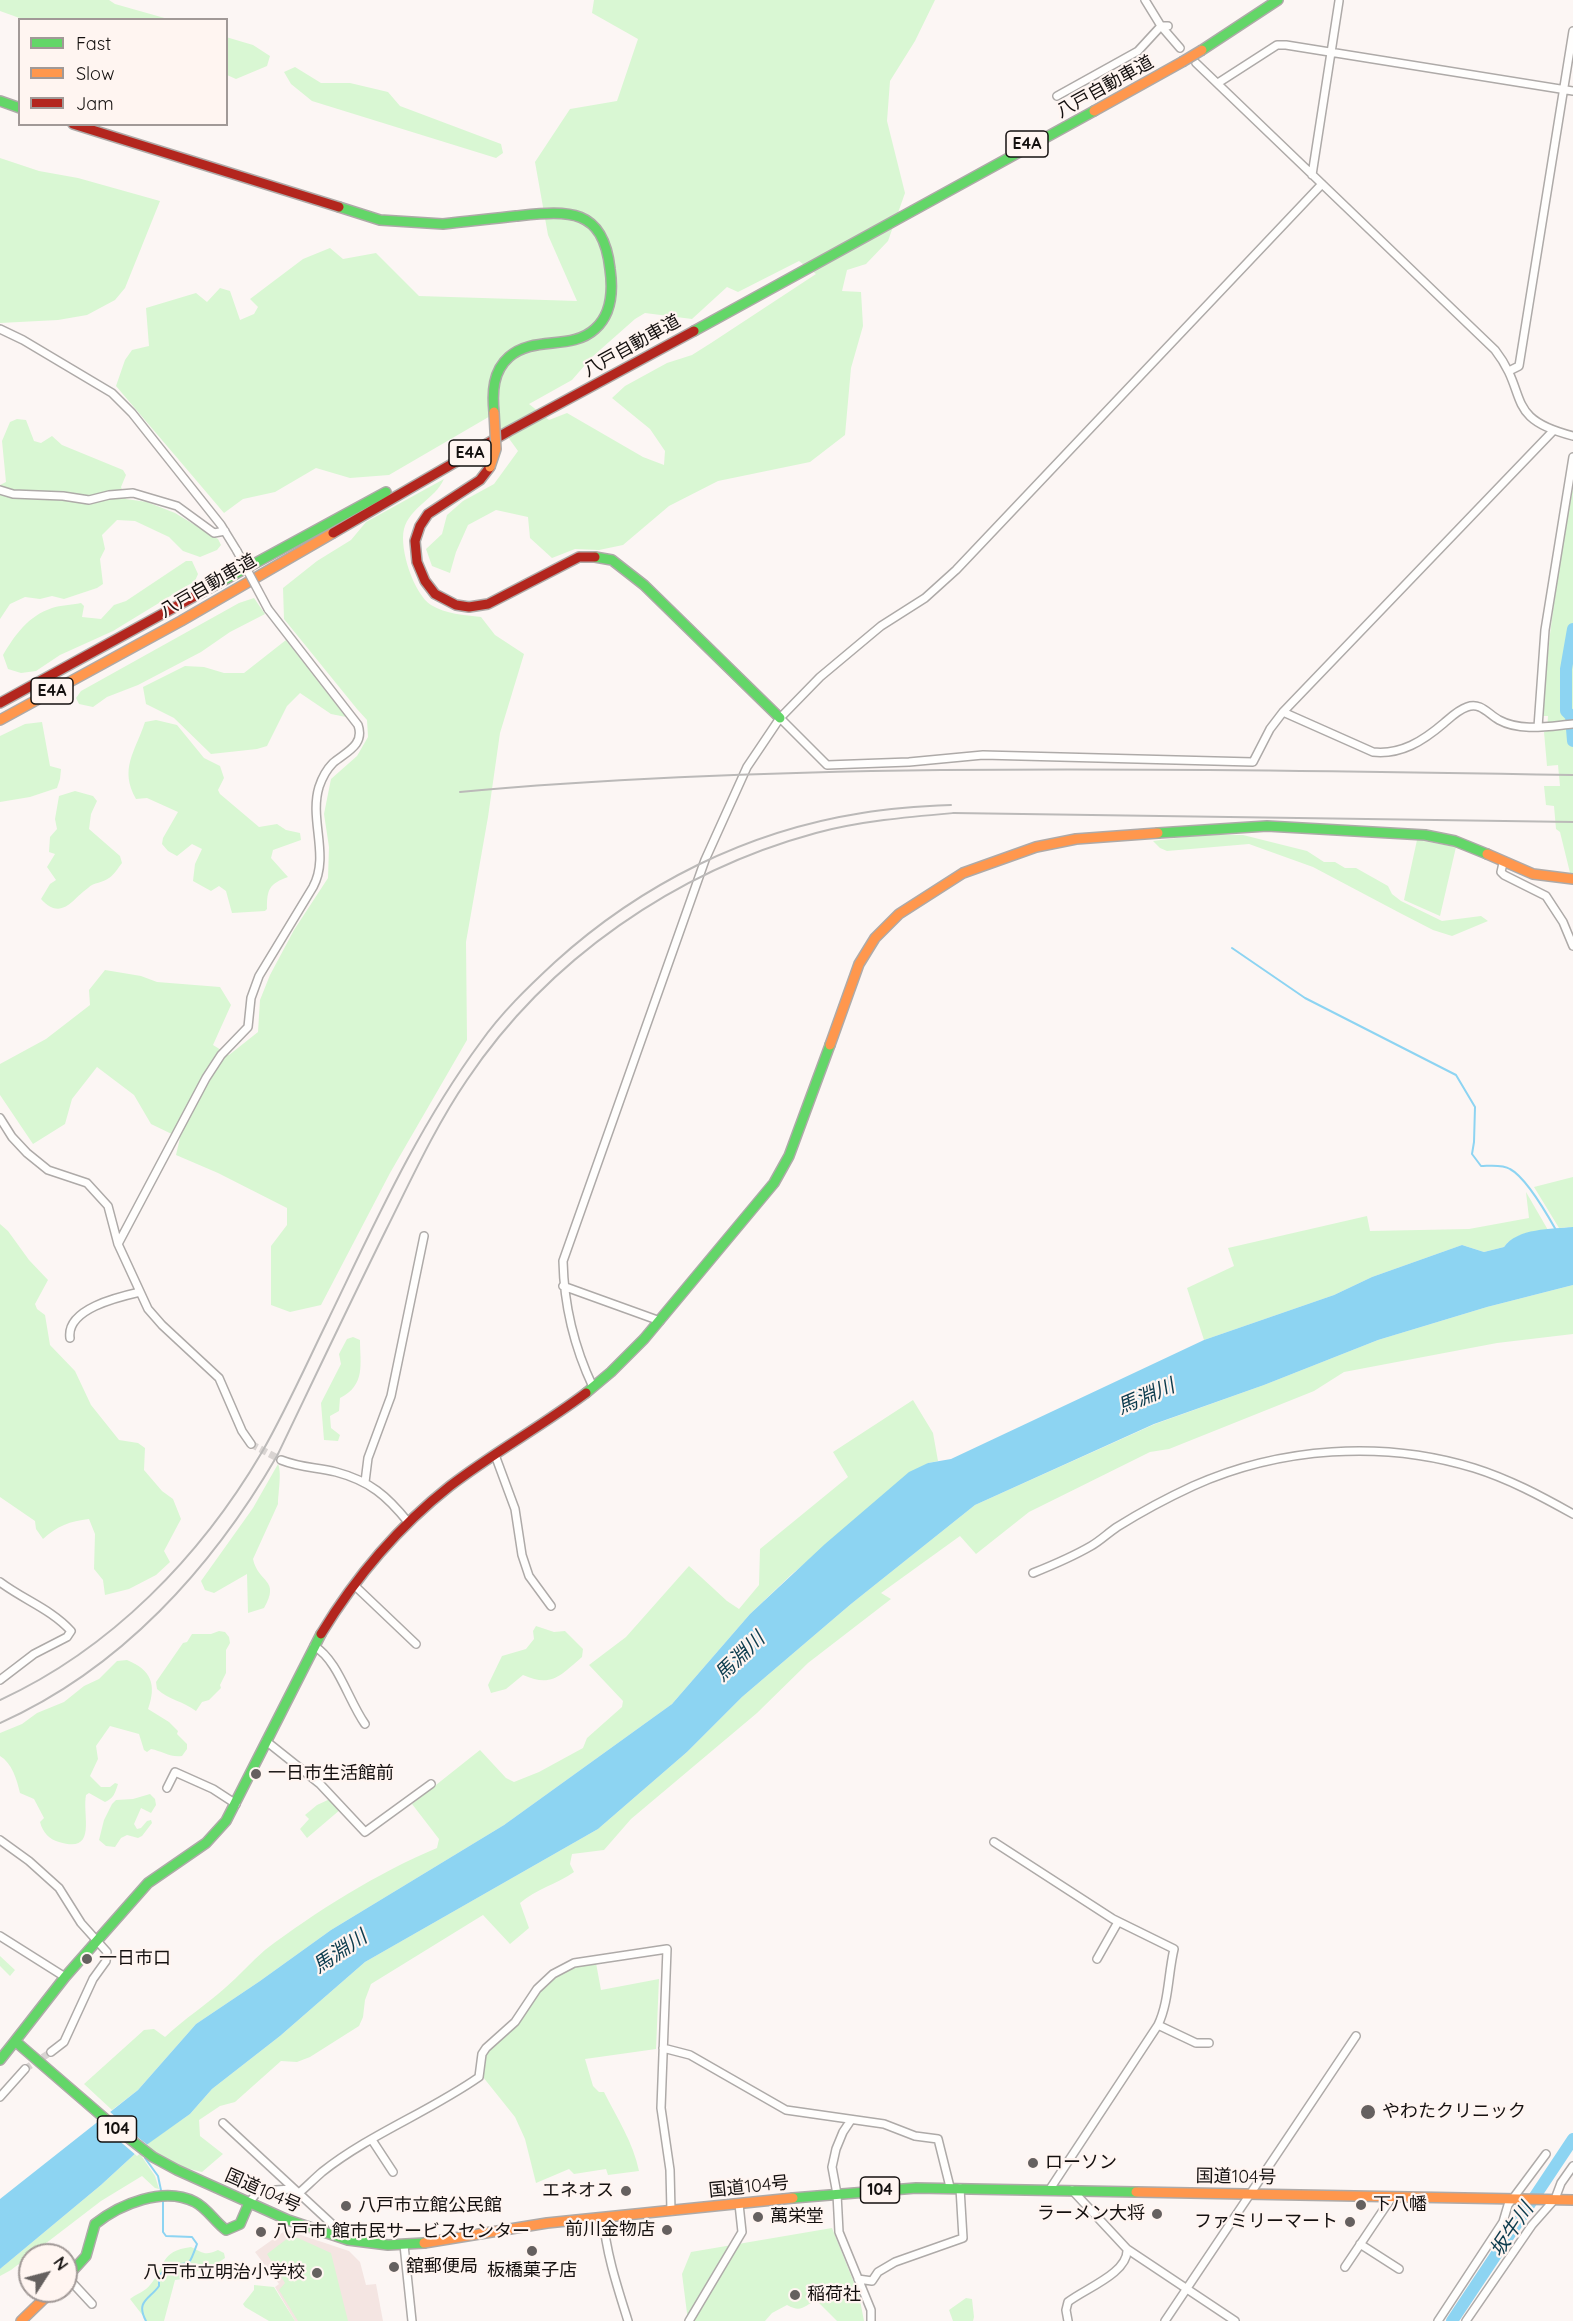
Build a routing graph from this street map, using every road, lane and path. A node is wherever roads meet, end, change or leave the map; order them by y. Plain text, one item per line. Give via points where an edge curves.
1 (1145, 0) edge
2 (1269, 0) edge
3 (1278, 0) edge
4 (1339, 1) edge
5 (1165, 26) junction
6 (1573, 31) edge
7 (1200, 48) junction
8 (1330, 51) junction
9 (1181, 56) junction
10 (1196, 63) dead end
11 (1218, 83) junction
12 (1563, 89) junction
13 (1573, 91) edge
14 (1057, 96) dead end
15 (0, 101) edge
16 (18, 107) edge
17 (79, 126) edge
18 (1312, 175) junction
19 (1322, 184) junction
20 (839, 249) junction
21 (0, 329) edge
22 (1509, 371) junction
23 (1553, 431) junction
24 (1573, 436) edge
25 (1573, 457) edge
26 (0, 490) edge
27 (225, 531) junction
28 (0, 702) edge
29 (1283, 712) junction
30 (780, 718) junction
31 (0, 720) edge
32 (1573, 724) edge
33 (1541, 727) junction
34 (1503, 862) junction
35 (1571, 879) edge
36 (1573, 946) edge
37 (0, 1118) edge
38 (424, 1236) dead end
39 (118, 1244) junction
40 (564, 1286) junction
41 (140, 1292) junction
42 (660, 1321) junction
43 (70, 1338) dead end
44 (594, 1387) junction
45 (251, 1444) tunnel mouth
46 (495, 1455) junction
47 (280, 1460) tunnel mouth
48 (365, 1482) junction
49 (1573, 1514) edge
50 (408, 1522) junction
51 (1033, 1573) dead end
52 (0, 1582) edge
53 (354, 1585) junction
54 (551, 1606) dead end
55 (416, 1644) dead end
56 (315, 1646) junction
57 (0, 1680) edge
58 (365, 1724) dead end
59 (267, 1741) junction
60 (431, 1784) dead end
61 (167, 1788) dead end
62 (236, 1804) junction
63 (0, 1840) edge
64 (994, 1842) dead end
65 (1118, 1922) junction
66 (0, 1936) edge
67 (97, 1939) junction
68 (1097, 1959) dead end
69 (65, 1977) junction
70 (1158, 2025) junction
71 (1356, 2036) dead end
72 (15, 2041) junction
73 (1209, 2043) dead end
74 (663, 2048) junction
75 (51, 2052) tunnel mouth
76 (0, 2060) edge
77 (25, 2069) tunnel mouth
78 (0, 2097) edge
79 (851, 2120) junction
80 (223, 2123) dead end
81 (372, 2140) junction
82 (1546, 2154) dead end
83 (1573, 2166) edge
84 (393, 2172) dead end
85 (955, 2187) junction
86 (1050, 2189) junction
87 (1072, 2190) junction
88 (296, 2192) junction
89 (837, 2194) junction
90 (1249, 2194) junction
91 (1392, 2196) junction
92 (1517, 2198) junction
93 (1552, 2199) junction
94 (1573, 2199) edge
95 (249, 2202) junction
96 (739, 2204) junction
97 (671, 2211) junction
98 (603, 2217) junction
99 (337, 2237) junction
100 (1360, 2244) junction
101 (404, 2245) junction
102 (1127, 2249) junction
103 (78, 2265) edge
104 (1345, 2267) dead end
105 (1399, 2268) dead end
106 (858, 2279) junction
107 (1186, 2289) junction
108 (78, 2290) edge
109 (40, 2303) edge
110 (92, 2304) dead end
111 (21, 2321) edge
112 (412, 2321) edge
113 (628, 2321) edge
114 (688, 2321) edge
115 (871, 2321) edge
116 (1068, 2321) edge
117 (1165, 2321) edge
118 (1235, 2321) edge
119 (1438, 2321) edge
120 (1466, 2321) edge

1 - 5 street
2 - 7 main road, 八戸自動車道 / E4A
3 - 7 main road, 八戸自動車道 / E4A
4 - 8 street
5 - 9 street
5 - 14 street via 1138,51
6 - 12 street
7 - 9 main road, 八戸自動車道 / E4A, bridge
8 - 11 street via 1277,45
8 - 12 street
8 - 18 street
9 - 20 main road, 八戸自動車道 / E4A
10 - 11 street
11 - 18 street
12 - 13 street
12 - 22 street via 1519,366
15 - 16 main road
17 - 30 main road, bridge via 380,220 424,224 559,212 584,219 602,235 609,254 612,301 608,310 586,335 523,348 507,359 492,388 496,449 490,467 482,479 429,513 417,533 418,567 438,596 456,605 477,607 579,557 612,560 644,585
18 - 19 street
19 - 22 street via 1496,350
19 - 30 street via 956,570 925,598 846,653
20 - 28 main road, 八戸自動車道 / E4A
20 - 31 main road, 八戸自動車道 / E4A
21 - 27 street via 112,393
22 - 23 street via 1522,408 1537,423
23 - 24 street
23 - 29 street
25 - 33 street via 1545,630
26 - 27 street via 88,501 133,493 177,506 214,533
27 - 39 street, bridge via 268,609 358,725 359,739 321,780 317,792 320,872 259,976 251,998 248,1027 221,1055 206,1078
29 - 30 street via 1253,762 983,755 827,765
29 - 33 street via 1373,752 1390,754 1427,737 1469,706 1479,706 1499,720 1521,727
30 - 40 street via 747,767 705,861 567,1247
32 - 33 street
34 - 35 main road via 1545,877
34 - 36 street via 1504,875 1546,896
34 - 42 main road via 1434,836 1267,826 1076,839 1036,847 963,873 899,914 867,948 780,1175
37 - 39 street via 12,1137 48,1170 77,1178 100,1197 108,1206
38 - 48 street via 391,1396 368,1458
39 - 41 street
40 - 42 street
40 - 44 street via 572,1328
41 - 43 street via 111,1299 84,1312 72,1324
41 - 45 street via 162,1325 219,1378
42 - 44 main road
44 - 46 main road
46 - 50 main road via 465,1474
46 - 54 street via 515,1509 529,1576
47 - 48 street
48 - 50 street via 383,1494
49 - 51 street via 1510,1482 1432,1458 1345,1451 1302,1454 1224,1473 1191,1486 1073,1556
50 - 53 main road
52 - 57 street via 48,1610 71,1631 68,1637 24,1661
53 - 55 street
53 - 56 main road
56 - 58 street via 334,1664
56 - 59 main road
59 - 60 street via 320,1784 365,1832
59 - 62 main road
61 - 62 street via 175,1772
62 - 67 main road via 216,1834 148,1883
63 - 67 street via 59,1888 81,1923
64 - 65 street
65 - 68 street
65 - 70 street via 1174,1949 1164,2012
66 - 69 street
67 - 69 main road
67 - 75 street via 107,1952 106,1960 64,2042
69 - 72 main road
70 - 73 street via 1196,2043
70 - 86 street
71 - 90 street
72 - 76 main road
72 - 95 main road, 国道104号 / 104 via 140,2148 177,2170
74 - 79 street via 690,2055 786,2110
74 - 81 street via 667,1949 574,1963 543,1983 520,2015 486,2048 479,2076
74 - 97 street via 661,2108
77 - 78 street
79 - 85 street via 884,2124 915,2136 939,2139
79 - 89 street via 832,2167
80 - 88 street
81 - 84 street
81 - 88 street
82 - 92 street
83 - 93 street
85 - 86 main road, 国道104号 / 104
85 - 89 main road, 国道104号 / 104
85 - 106 street via 963,2238 895,2262 878,2271 872,2281
86 - 87 main road, 国道104号 / 104
87 - 90 main road, 国道104号 / 104
87 - 102 street
88 - 95 street via 258,2191
88 - 99 street via 332,2224
89 - 96 main road, 国道104号 / 104
89 - 106 street via 839,2232
90 - 91 main road, 国道104号 / 104
90 - 107 street
91 - 92 main road, 国道104号 / 104
91 - 100 street
92 - 93 main road, 国道104号 / 104
92 - 119 street via 1508,2205 1503,2222
93 - 94 main road, 国道104号 / 104
93 - 120 street
95 - 99 main road, 国道104号 / 104
95 - 103 main road via 243,2221 233,2230 226,2230 194,2201 181,2197 151,2199 119,2208 95,2224 86,2256
96 - 97 main road, 国道104号 / 104
96 - 114 street via 742,2232
97 - 98 main road, 国道104号 / 104
98 - 101 main road, 国道104号 / 104
98 - 113 street via 610,2262
99 - 101 main road, 国道104号 / 104
100 - 104 street
100 - 105 street
101 - 112 street
102 - 107 street
102 - 116 street via 1115,2273 1068,2302
106 - 115 street via 871,2310
107 - 117 street
107 - 118 street
108 - 110 street
109 - 111 main road

